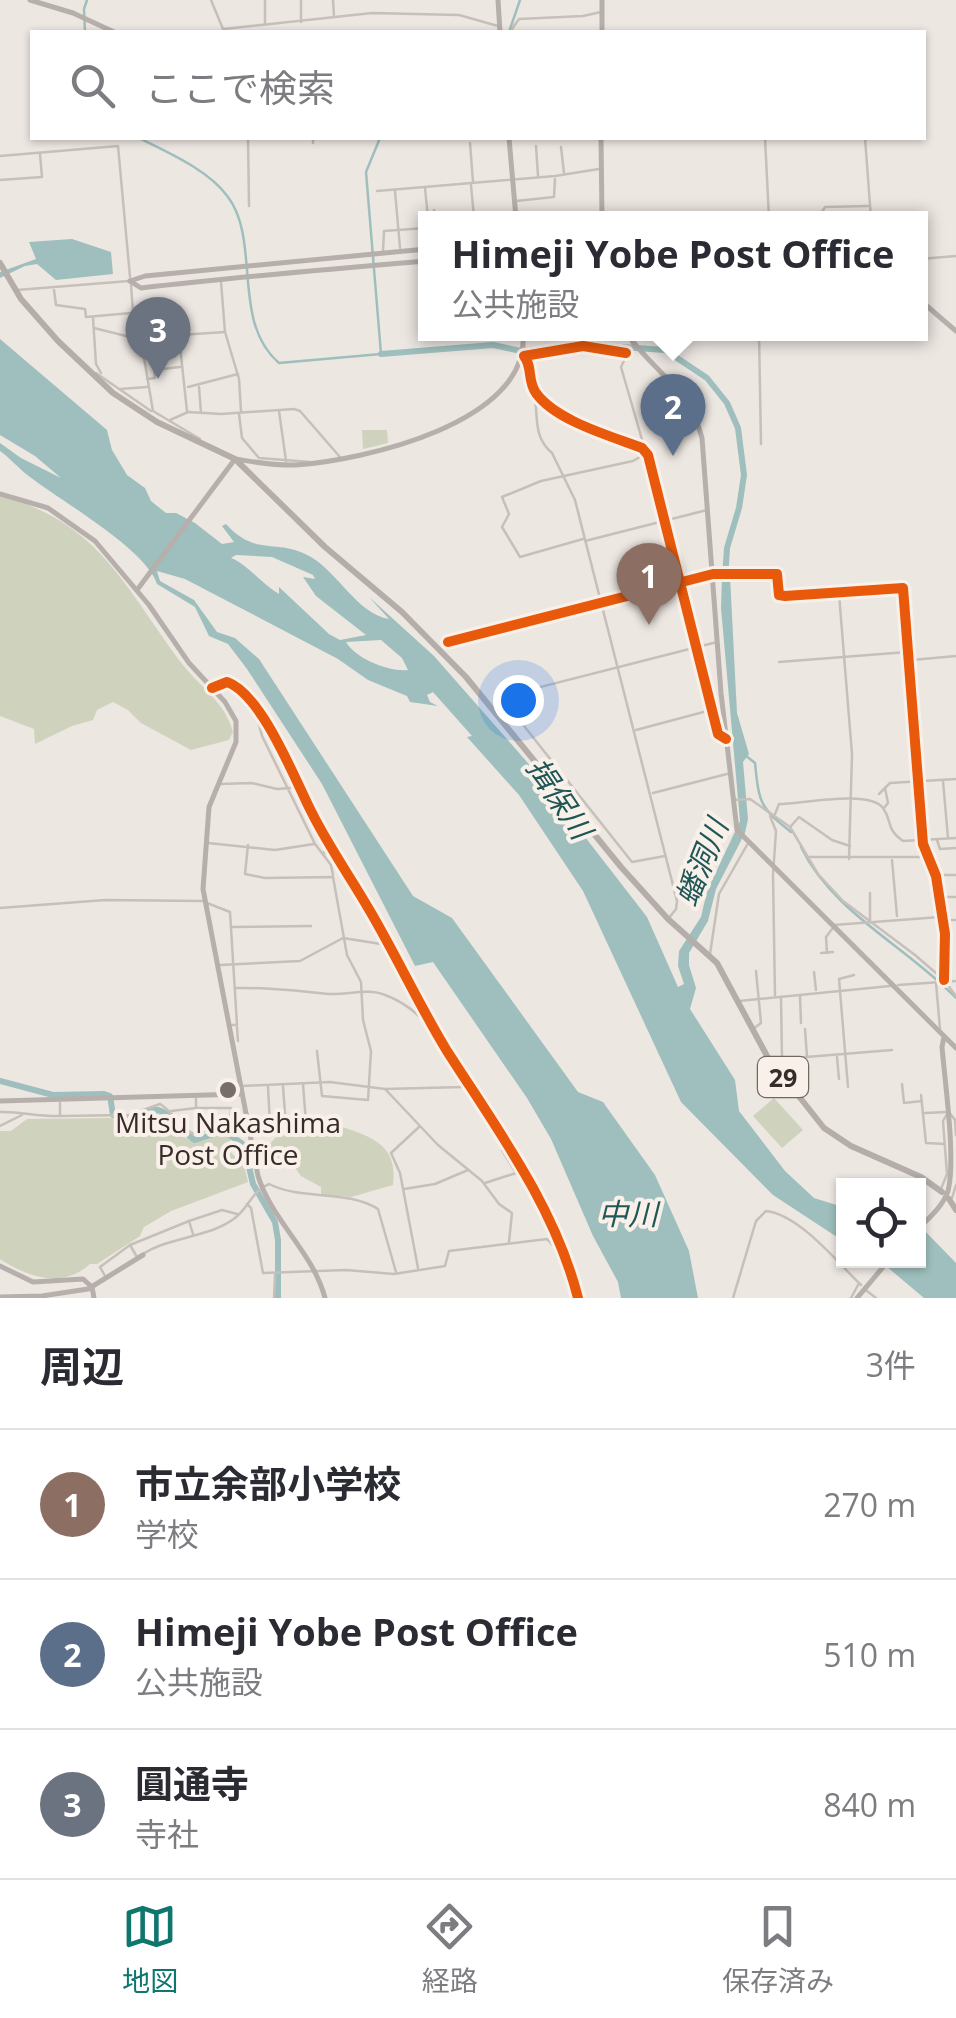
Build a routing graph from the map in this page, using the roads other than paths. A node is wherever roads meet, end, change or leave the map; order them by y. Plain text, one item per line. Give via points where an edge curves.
1 (30, 0) edge
2 (210, 0) edge
3 (264, 0) edge
4 (301, 0) edge
5 (333, 0) edge
6 (498, 0) edge
7 (602, 0) edge
8 (602, 11) junction
9 (334, 18) junction
10 (301, 22) junction
11 (264, 25) junction
12 (500, 29) edge
13 (110, 30) edge
14 (264, 30) edge
15 (511, 30) edge
16 (602, 30) edge
17 (248, 140) edge
18 (510, 140) edge
19 (601, 140) edge
20 (765, 140) edge
21 (864, 140) edge
22 (470, 143) dead end
23 (536, 146) dead end
24 (561, 147) dead end
25 (40, 152) junction
26 (0, 156) edge
27 (601, 169) junction
28 (564, 175) junction
29 (555, 176) junction
30 (538, 177) junction
31 (0, 180) edge
32 (513, 180) junction
33 (472, 183) junction
34 (425, 187) junction
35 (395, 189) junction
36 (378, 190) dead end
37 (515, 201) junction
38 (249, 206) dead end
39 (870, 206) junction
40 (427, 211) edge
41 (474, 211) edge
42 (516, 211) edge
43 (602, 211) edge
44 (769, 211) edge
45 (824, 211) edge
46 (870, 211) edge
47 (418, 229) edge
48 (398, 230) junction
49 (418, 250) edge
50 (400, 252) junction
51 (384, 253) junction
52 (956, 256) edge
53 (928, 258) edge
54 (418, 261) edge
55 (0, 262) edge
56 (247, 268) junction
57 (222, 270) junction
58 (248, 278) junction
59 (222, 280) junction
60 (130, 281) junction
61 (54, 288) junction
62 (15, 290) junction
63 (928, 307) edge
64 (132, 313) junction
65 (93, 316) junction
66 (94, 328) junction
67 (956, 331) edge
68 (225, 332) junction
69 (178, 336) junction
70 (138, 338) junction
71 (523, 341) edge
72 (568, 341) edge
73 (633, 341) edge
74 (638, 341) edge
75 (759, 341) edge
76 (568, 345) junction
77 (524, 353) junction
78 (626, 354) junction
79 (84, 366) junction
80 (181, 366) junction
81 (238, 374) junction
82 (103, 377) junction
83 (147, 379) junction
84 (198, 385) junction
85 (186, 387) junction
86 (148, 388) junction
87 (119, 389) junction
88 (533, 390) junction
89 (279, 410) junction
90 (152, 411) junction
91 (188, 412) junction
92 (240, 412) junction
93 (201, 414) junction
94 (170, 420) junction
95 (762, 444) dead end
96 (208, 445) junction
97 (646, 452) junction
98 (340, 457) junction
99 (234, 461) junction
100 (286, 461) junction
101 (310, 463) junction
102 (564, 478) junction
103 (0, 494) edge
104 (709, 509) junction
105 (666, 520) junction
106 (585, 540) junction
107 (713, 574) junction
108 (682, 583) junction
109 (138, 588) junction
110 (838, 592) junction
111 (602, 603) junction
112 (448, 642) dead end
113 (718, 642) junction
114 (697, 646) junction
115 (910, 652) junction
116 (956, 656) edge
117 (843, 657) junction
118 (911, 660) junction
119 (779, 662) dead end
120 (618, 666) junction
121 (212, 688) junction
122 (712, 710) junction
123 (256, 711) junction
124 (635, 730) junction
125 (726, 738) junction
126 (730, 773) junction
127 (956, 779) edge
128 (943, 780) junction
129 (920, 781) junction
130 (218, 783) junction
131 (885, 786) junction
132 (290, 788) junction
133 (651, 794) junction
134 (879, 794) dead end
135 (850, 799) junction
136 (732, 800) junction
137 (884, 808) junction
138 (773, 815) junction
139 (790, 827) junction
140 (937, 838) junction
141 (948, 838) junction
142 (956, 838) edge
143 (923, 840) junction
144 (746, 841) junction
145 (206, 842) junction
146 (315, 844) junction
147 (248, 845) junction
148 (850, 846) junction
149 (956, 848) edge
150 (320, 850) junction
151 (667, 856) junction
152 (928, 857) junction
153 (808, 858) junction
154 (849, 858) junction
155 (891, 858) junction
156 (339, 862) junction
157 (776, 870) junction
158 (956, 875) edge
159 (333, 876) junction
160 (936, 876) junction
161 (870, 893) dead end
162 (939, 897) junction
163 (956, 897) edge
164 (205, 902) junction
165 (0, 908) edge
166 (898, 918) junction
167 (668, 919) junction
168 (942, 919) junction
169 (956, 920) edge
170 (867, 921) junction
171 (311, 926) dead end
172 (831, 926) junction
173 (231, 927) junction
174 (345, 938) junction
175 (710, 954) junction
176 (821, 954) dead end
177 (234, 964) junction
178 (218, 965) junction
179 (756, 971) dead end
180 (814, 972) dead end
181 (854, 976) dead end
182 (944, 980) junction
183 (936, 981) junction
184 (956, 981) edge
185 (408, 986) junction
186 (892, 986) junction
187 (235, 988) junction
188 (840, 990) junction
189 (816, 992) junction
190 (362, 994) junction
191 (800, 994) junction
192 (956, 996) edge
193 (778, 997) junction
194 (759, 999) junction
195 (738, 1001) junction
196 (801, 1024) dead end
197 (233, 1025) junction
198 (432, 1026) junction
199 (805, 1029) dead end
200 (752, 1030) junction
201 (942, 1035) junction
202 (238, 1041) dead end
203 (956, 1048) edge
204 (892, 1050) dead end
205 (317, 1051) dead end
206 (846, 1055) junction
207 (836, 1056) junction
208 (807, 1057) junction
209 (782, 1060) junction
210 (778, 1070) junction
211 (847, 1078) junction
212 (321, 1082) junction
213 (303, 1083) junction
214 (284, 1084) junction
215 (902, 1084) dead end
216 (268, 1085) junction
217 (463, 1087) dead end
218 (848, 1087) dead end
219 (369, 1088) junction
220 (385, 1089) junction
221 (242, 1090) junction
222 (922, 1095) dead end
223 (196, 1096) junction
224 (60, 1099) junction
225 (0, 1101) edge
226 (922, 1101) junction
227 (196, 1108) junction
228 (170, 1111) junction
229 (0, 1112) edge
230 (948, 1112) junction
231 (923, 1113) junction
232 (23, 1114) junction
233 (60, 1116) junction
234 (0, 1126) edge
235 (420, 1126) junction
236 (286, 1129) junction
237 (956, 1134) edge
238 (945, 1144) junction
239 (502, 1150) dead end
240 (885, 1160) junction
241 (468, 1170) junction
242 (516, 1173) junction
243 (904, 1174) dead end
244 (484, 1184) junction
245 (956, 1185) edge
246 (532, 1187) junction
247 (260, 1188) junction
248 (402, 1189) junction
249 (941, 1191) joint
250 (247, 1204) junction
251 (953, 1205) edge
252 (238, 1215) junction
253 (189, 1221) junction
254 (926, 1221) edge
255 (193, 1234) junction
256 (508, 1244) junction
257 (130, 1245) junction
258 (140, 1256) junction
259 (567, 1260) junction
260 (0, 1266) edge
261 (881, 1268) edge
262 (418, 1269) junction
263 (314, 1271) junction
264 (278, 1272) junction
265 (396, 1273) junction
266 (107, 1278) junction
267 (92, 1287) junction
268 (1, 1297) edge
269 (94, 1298) edge
270 (274, 1298) edge
271 (324, 1298) edge
272 (578, 1298) edge
273 (732, 1298) edge
274 (854, 1298) edge
275 (865, 1298) edge
276 (876, 1298) edge

1 - 13 street
2 - 11 street via 223,29
3 - 11 street
4 - 10 street
5 - 9 street
6 - 12 street
7 - 8 street
8 - 15 street via 519,19
8 - 16 street
9 - 10 street
9 - 12 street via 459,15
10 - 11 street
11 - 14 street
17 - 38 street
18 - 32 street
19 - 27 street
20 - 44 street
21 - 39 street
22 - 33 street
23 - 30 street
24 - 28 street
25 - 26 street
25 - 31 street via 42,176
25 - 60 street via 118,146
27 - 28 street
27 - 43 street
28 - 29 street
29 - 30 street
29 - 37 street via 554,197
30 - 32 street
32 - 33 street
32 - 37 street
33 - 34 street
33 - 41 street
34 - 35 street
34 - 40 street
35 - 36 street
35 - 48 street
37 - 42 street
39 - 45 street
39 - 46 street
47 - 48 street
48 - 50 street
48 - 51 street via 382,234
49 - 50 street
50 - 51 street
51 - 56 street
52 - 53 street
54 - 58 street
55 - 62 main road, 29
56 - 57 street
56 - 58 street
57 - 59 street
57 - 60 street
58 - 59 street
59 - 60 street via 141,288
59 - 68 street
60 - 61 street
60 - 64 street
61 - 62 street
61 - 65 street via 56,305
62 - 79 main road, 29
63 - 67 street
64 - 65 street
64 - 70 street
65 - 66 street
66 - 70 street
66 - 82 street
68 - 69 street
68 - 81 street
69 - 70 street
69 - 80 street
70 - 83 street
71 - 77 street
72 - 76 street
73 - 78 street
74 - 104 street via 691,409 703,444
75 - 95 street
76 - 77 street
76 - 78 street
77 - 88 street
77 - 98 street via 498,392 449,428
78 - 97 street via 621,367
79 - 82 street
79 - 96 main road, 29 via 137,410
80 - 83 street via 154,370 155,378
80 - 85 street
81 - 84 street
81 - 92 street
82 - 87 street
83 - 86 street
84 - 85 street
84 - 93 street
85 - 91 street
86 - 87 street
86 - 90 street
87 - 90 street
88 - 97 street via 574,422
88 - 102 street via 537,432
89 - 92 street
89 - 98 street via 300,411
89 - 100 street
90 - 94 street
91 - 93 street
91 - 94 street
92 - 93 street
92 - 100 street via 242,438 259,458
94 - 96 street
96 - 99 main road, 29
97 - 102 street
97 - 105 street
98 - 101 street
99 - 101 street
99 - 109 street
99 - 167 main road, 29 via 466,677
100 - 101 street
102 - 106 street
102 - 106 street via 502,497 509,514 502,527 520,557
103 - 109 street via 64,516
104 - 105 street
104 - 107 street
105 - 106 street
105 - 108 street
106 - 111 street
107 - 108 street
107 - 110 street via 777,574 785,596
107 - 113 street
108 - 111 street
108 - 114 street
109 - 121 street
110 - 115 street via 903,588
110 - 117 street
111 - 112 street
111 - 120 street
113 - 114 street
113 - 125 street
114 - 120 street
114 - 122 street
115 - 117 street
115 - 118 street
116 - 118 street
117 - 119 street
117 - 135 street
118 - 129 street
120 - 124 street
120 - 151 street via 501,697 632,862
121 - 123 street via 231,683
121 - 130 street via 238,728
122 - 124 street
122 - 125 street via 719,736
123 - 132 street
123 - 156 street
124 - 133 street
125 - 126 street
126 - 133 street
126 - 136 street
127 - 128 street
128 - 129 street
128 - 141 street
129 - 131 street
129 - 143 street
130 - 132 street
130 - 145 street
131 - 134 street
131 - 137 street
132 - 146 street
133 - 151 street
135 - 137 street
135 - 138 street via 779,804
135 - 148 street
136 - 138 street via 750,799
136 - 144 street
137 - 143 street via 893,834
138 - 139 street
138 - 157 street
139 - 148 street via 799,817
139 - 153 street
140 - 141 street
140 - 143 street
140 - 149 street via 940,849
141 - 142 street
143 - 152 street
144 - 157 street
144 - 175 street via 719,894
145 - 147 street
145 - 164 street
146 - 147 street via 274,850
146 - 150 street
147 - 159 street via 245,874
148 - 154 street
150 - 156 street
150 - 159 street
151 - 167 street via 676,901
152 - 155 street
152 - 160 street
153 - 154 street
153 - 170 street
154 - 155 street
155 - 166 street
156 - 185 street
157 - 172 street
157 - 193 street
158 - 160 street
159 - 174 street
160 - 162 street
161 - 170 street
162 - 163 street
162 - 168 street
164 - 165 street
164 - 173 street via 228,910
164 - 178 street
166 - 168 street
166 - 170 street
167 - 175 main road, 29
168 - 169 street
168 - 182 street
170 - 172 street
170 - 182 street
171 - 173 street
172 - 176 street via 830,952
172 - 186 street
173 - 177 street
174 - 177 street via 300,960
174 - 185 street via 382,944
174 - 190 street
175 - 195 main road, 29
177 - 178 street
177 - 187 street
178 - 197 street
179 - 194 street
180 - 189 street
181 - 188 street via 840,977
182 - 183 street
182 - 184 street
182 - 192 street
183 - 186 street
183 - 201 street
185 - 198 street
186 - 188 street
186 - 201 street
187 - 190 street
187 - 197 street
188 - 189 street
188 - 206 street
189 - 191 street
190 - 198 street via 411,1006
190 - 219 street
191 - 193 street
191 - 196 street
193 - 194 street
193 - 209 street
194 - 195 street
194 - 200 street via 761,1023
195 - 200 main road, 29
197 - 202 street
197 - 221 street
198 - 246 street
199 - 208 street
200 - 210 main road, 29
201 - 203 street
201 - 230 street
204 - 206 street
205 - 212 street
206 - 207 street
206 - 211 street
207 - 208 street
207 - 211 street via 836,1079
208 - 209 street
209 - 210 street
210 - 240 main road, 29 via 824,1128
211 - 218 street
212 - 213 street
212 - 219 street
212 - 219 street via 322,1096 368,1100
213 - 214 street
213 - 236 street via 306,1122
214 - 216 street
214 - 236 street
215 - 226 street via 904,1104
216 - 221 street
216 - 236 street via 270,1126
217 - 220 street
219 - 220 street
220 - 235 street
221 - 223 street
221 - 247 street
222 - 226 street
223 - 224 street
223 - 227 street
224 - 225 street
224 - 233 street
226 - 231 street
227 - 228 street
227 - 228 street via 231,1108 232,1125 194,1134
228 - 233 street via 154,1104 129,1114
229 - 232 street
230 - 231 street
230 - 237 street
230 - 238 street
230 - 254 street via 949,1190
231 - 238 street via 926,1143
232 - 233 street
232 - 234 street
235 - 241 street
235 - 248 street via 391,1152
238 - 249 street
239 - 242 street
240 - 243 street
240 - 249 main road, 29
241 - 244 street
241 - 248 street
242 - 244 street
242 - 246 street
244 - 256 street via 512,1213
245 - 251 street
246 - 259 street
247 - 250 street
247 - 263 street
247 - 265 street via 269,1184 296,1195 372,1205
248 - 262 street
250 - 252 street
250 - 264 street via 259,1268
252 - 253 street via 222,1210
252 - 255 street
253 - 255 street
253 - 257 street
255 - 258 street
256 - 259 street via 549,1240
256 - 262 street via 449,1252 444,1266
257 - 258 street
257 - 266 street via 100,1267
258 - 266 street
259 - 272 street
260 - 267 street via 33,1282 83,1279
261 - 274 street
262 - 265 street
263 - 264 street
263 - 265 street
263 - 271 street
264 - 270 street
266 - 267 street
267 - 268 street
267 - 269 street
273 - 274 street via 756,1220 766,1211 814,1237 860,1284
275 - 276 street via 868,1292

